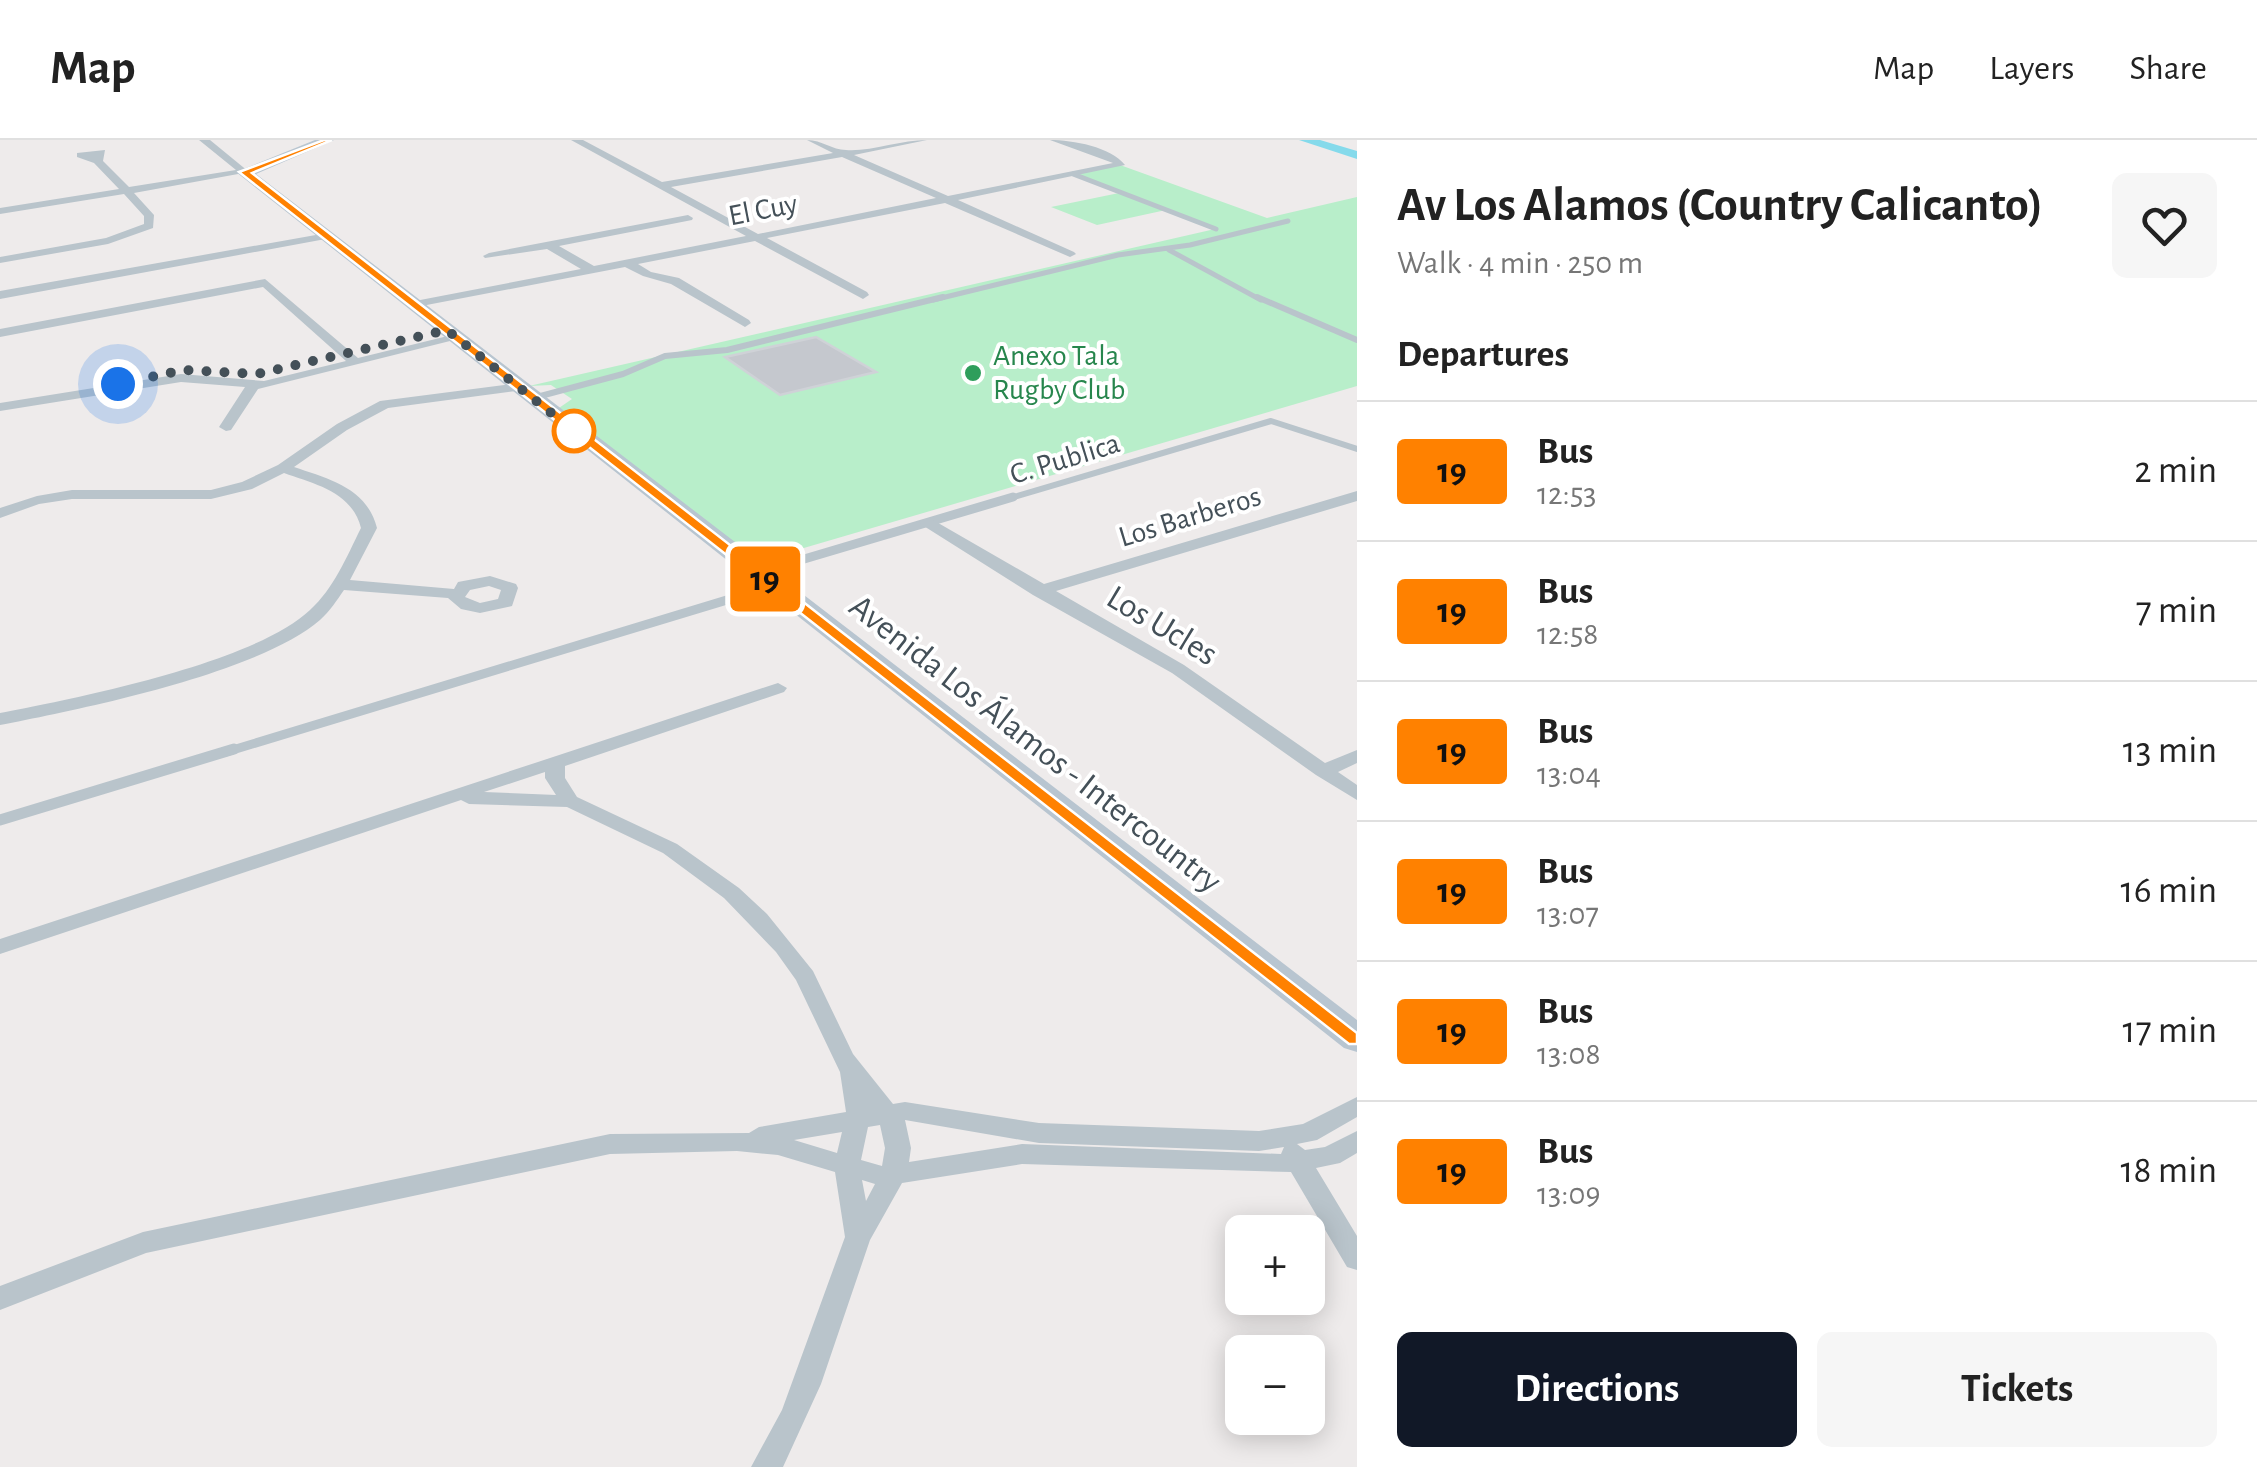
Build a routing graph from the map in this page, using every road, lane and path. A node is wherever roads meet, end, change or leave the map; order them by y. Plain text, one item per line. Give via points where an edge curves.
1 (204, 140) edge
2 (327, 140) edge
3 (576, 140) edge
4 (812, 140) edge
5 (922, 140) edge
6 (1055, 140) edge
7 (842, 154) junction
8 (98, 161) dead end
9 (242, 170) junction
10 (1073, 174) junction
11 (660, 186) junction
12 (124, 189) junction
13 (946, 200) junction
14 (0, 208) edge
15 (688, 218) dead end
16 (1288, 220) dead end
17 (1216, 229) dead end
18 (328, 236) junction
19 (756, 237) junction
20 (0, 242) edge
21 (550, 244) junction
22 (1168, 249) junction
23 (1070, 254) dead end
24 (489, 256) dead end
25 (6, 259) edge
26 (627, 263) junction
27 (592, 270) junction
28 (0, 295) edge
29 (863, 295) dead end
30 (415, 306) junction
31 (745, 323) dead end
32 (0, 333) edge
33 (452, 334) junction
34 (1357, 340) edge
35 (350, 358) junction
36 (253, 386) junction
37 (96, 390) junction
38 (526, 393) junction
39 (0, 407) edge
40 (226, 426) dead end
41 (1357, 448) edge
42 (283, 468) junction
43 (1357, 496) edge
44 (0, 513) edge
45 (928, 523) junction
46 (779, 575) junction
47 (337, 584) junction
48 (1040, 591) junction
49 (456, 594) dead end
50 (778, 688) dead end
51 (0, 719) edge
52 (1357, 756) edge
53 (555, 763) junction
54 (1323, 771) junction
55 (1357, 794) edge
56 (448, 799) junction
57 (570, 801) junction
58 (0, 820) edge
59 (0, 948) edge
60 (1357, 1038) edge
61 (852, 1072) junction
62 (1357, 1106) edge
63 (886, 1113) junction
64 (857, 1117) junction
65 (1285, 1138) junction
66 (1357, 1141) edge
67 (737, 1142) junction
68 (1298, 1162) junction
69 (847, 1166) junction
70 (890, 1176) junction
71 (858, 1237) junction
72 (1357, 1259) edge
73 (0, 1298) edge
74 (766, 1467) edge

1 - 9 street
2 - 9 main road via 267,167
3 - 11 street
4 - 7 street
5 - 7 street
6 - 10 street, El Cuy via 1120,164
7 - 11 street
7 - 13 street
8 - 12 street
9 - 12 street
9 - 18 main road, Avenida Los Álamos - Intercountry
10 - 13 street, El Cuy
10 - 17 lane
11 - 19 street
12 - 14 street
12 - 25 street via 149,215 146,228
13 - 19 street, El Cuy
13 - 23 street
15 - 21 street
16 - 22 lane
18 - 28 street
18 - 30 main road, Avenida Los Álamos - Intercountry
19 - 26 street, El Cuy
19 - 29 street
20 - 25 street
21 - 24 street
21 - 27 street
22 - 34 lane via 1292,316
22 - 38 lane via 1118,255 727,350 665,356 623,374
26 - 27 street, El Cuy
26 - 31 street via 676,282
27 - 30 street, El Cuy
30 - 33 main road, Avenida Los Álamos - Intercountry
32 - 35 street via 265,282
33 - 35 street
33 - 38 main road, Avenida Los Álamos - Intercountry
35 - 36 street
35 - 37 street via 257,374 170,371
36 - 37 street via 190,378
36 - 40 street
37 - 39 street
38 - 42 street via 347,424
38 - 46 main road, Avenida Los Álamos - Intercountry
41 - 45 lane, C. Publica via 1271,420
42 - 44 street via 260,483 216,495 161,500 79,491
42 - 47 street via 346,493 369,519
43 - 48 street, Los Barberos
45 - 46 lane, C. Publica
45 - 48 street, Los Ucles
46 - 58 lane, C. Publica
46 - 60 main road, Avenida Los Álamos - Intercountry
47 - 49 street
47 - 51 street via 312,618 253,650
48 - 54 street, Los Ucles via 1178,669
50 - 53 street
52 - 54 street
53 - 56 street
53 - 57 street via 555,778
54 - 55 street, Los Ucles
56 - 57 street
56 - 59 street
57 - 61 street via 684,858 741,903 805,976
61 - 63 street
61 - 64 street
62 - 65 street
63 - 64 street
63 - 65 street via 928,1111 1039,1132 1211,1142
63 - 70 street via 898,1146
64 - 67 street
64 - 69 street
65 - 68 street
66 - 68 street via 1331,1156
67 - 69 street via 804,1150
67 - 73 street via 610,1144 557,1153 143,1243
68 - 70 street via 1232,1166 1022,1154
68 - 72 street
69 - 70 street
69 - 71 street
70 - 71 street
71 - 74 street via 806,1391

